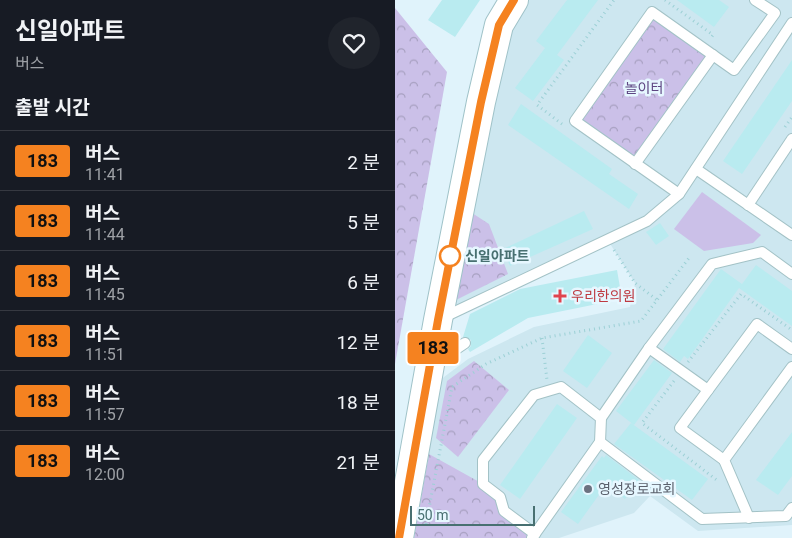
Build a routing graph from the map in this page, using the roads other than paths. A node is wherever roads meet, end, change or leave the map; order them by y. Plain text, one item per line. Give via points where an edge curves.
1 (514, 0) edge
2 (755, 0) edge
3 (792, 23) edge
4 (713, 55) junction
5 (792, 140) edge
6 (635, 164) junction
7 (696, 169) junction
8 (679, 194) junction
9 (748, 205) junction
10 (792, 235) edge
11 (792, 274) edge
12 (438, 320) junction
13 (465, 343) dead end
14 (649, 348) junction
15 (792, 349) edge
16 (792, 367) edge
17 (429, 368) junction
18 (708, 390) junction
19 (601, 418) junction
20 (600, 442) junction
21 (724, 460) junction
22 (792, 508) edge
23 (749, 518) junction
24 (534, 536) edge
25 (399, 538) edge

1 - 12 street via 499,25
2 - 4 lane via 775,13 734,70
3 - 7 lane
4 - 6 lane
4 - 6 lane via 652,12 575,121
5 - 9 lane
6 - 8 lane
7 - 8 lane
7 - 9 lane
8 - 12 lane via 647,221
9 - 10 lane
11 - 14 lane via 762,252 712,264
12 - 17 street
13 - 17 lane
14 - 18 lane
14 - 19 lane
15 - 18 lane via 757,324
16 - 21 lane
17 - 25 street
18 - 21 lane via 680,428
19 - 20 lane
19 - 24 lane via 561,387 548,390 534,395 483,460 483,484 500,497 504,511
20 - 23 lane via 702,519
20 - 24 lane
21 - 23 lane
22 - 23 lane via 786,516

